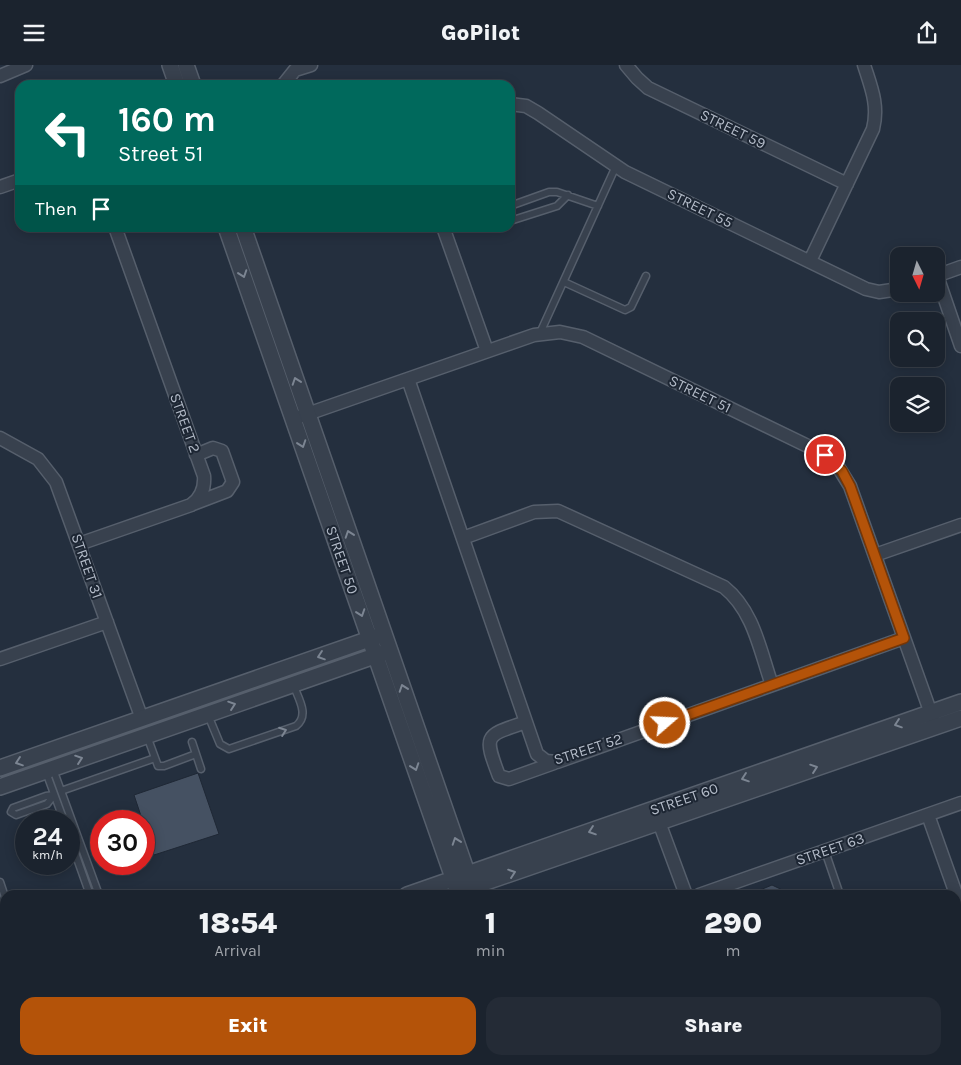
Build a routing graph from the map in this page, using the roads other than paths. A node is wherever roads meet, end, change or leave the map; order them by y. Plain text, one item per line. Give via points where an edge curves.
1 (26, 65) edge
2 (170, 65) edge
3 (186, 65) edge
4 (311, 65) edge
5 (626, 65) edge
6 (864, 65) edge
7 (0, 76) edge
8 (175, 80) edge
9 (191, 80) edge
10 (287, 80) edge
11 (515, 105) edge
12 (616, 167) junction
13 (15, 182) edge
14 (847, 184) junction
15 (0, 187) edge
16 (568, 195) junction
17 (515, 204) edge
18 (598, 206) junction
19 (515, 219) edge
20 (117, 232) edge
21 (228, 232) edge
22 (244, 232) edge
23 (445, 232) edge
24 (810, 261) junction
25 (961, 267) edge
26 (945, 273) edge
27 (646, 276) dead end
28 (564, 282) junction
29 (890, 291) edge
30 (945, 299) edge
31 (540, 333) junction
32 (961, 346) edge
33 (487, 351) junction
34 (408, 379) junction
35 (300, 417) junction
36 (0, 439) edge
37 (196, 455) junction
38 (191, 505) junction
39 (961, 525) edge
40 (463, 538) junction
41 (79, 543) junction
42 (875, 555) junction
43 (107, 622) junction
44 (377, 637) junction
45 (904, 638) junction
46 (382, 653) junction
47 (0, 659) edge
48 (293, 684) junction
49 (772, 685) junction
50 (961, 702) edge
51 (208, 714) junction
52 (961, 718) edge
53 (142, 719) junction
54 (933, 720) junction
55 (526, 722) junction
56 (146, 735) junction
57 (192, 742) dead end
58 (196, 754) junction
59 (155, 758) junction
60 (557, 762) junction
61 (0, 768) edge
62 (49, 769) junction
63 (202, 769) dead end
64 (0, 787) edge
65 (62, 792) junction
66 (54, 795) junction
67 (961, 803) edge
68 (60, 810) edge
69 (928, 815) junction
70 (657, 816) junction
71 (825, 851) junction
72 (80, 867) edge
73 (460, 885) edge
74 (88, 890) edge
75 (97, 890) edge
76 (434, 890) edge
77 (684, 890) edge
78 (714, 890) edge
79 (838, 890) edge
80 (955, 890) edge

1 - 7 street
2 - 8 street
3 - 9 street
4 - 10 street via 296,70
5 - 14 street, STREET 59 via 648,88
6 - 14 street via 875,98 875,121
11 - 12 street, STREET 55 via 538,113
12 - 18 lane
12 - 24 street, STREET 55
13 - 15 street
14 - 24 street
16 - 17 lane via 549,192
16 - 18 lane
16 - 19 lane via 557,206
18 - 28 lane
20 - 37 street, STREET 2
21 -> 35 street, STREET 50
35 -> 22 street, STREET 50
23 - 33 street
24 - 29 street, STREET 55 via 872,291
25 - 26 street
27 - 28 lane via 631,307 625,310
28 - 31 lane
30 - 32 street
31 - 33 street, STREET 51
31 - 42 street, STREET 51 via 560,332 583,337 825,455 847,478
33 - 34 street, STREET 51
34 - 35 street, STREET 51
34 - 40 street, STREET 52
35 - 44 street, STREET 50
36 - 41 street, STREET 31 via 30,454 50,472 61,492
37 - 38 street, STREET 2 via 204,486 200,497
37 - 38 street via 213,448 222,451 233,482 227,491
38 - 41 street
39 - 42 street
40 - 49 street via 534,512 558,511 724,587 742,604 750,619
40 - 55 street, STREET 52
41 - 43 street, STREET 31
42 - 45 street, STREET 51
43 - 47 street
43 - 53 street, STREET 31
44 - 46 street, STREET 50
44 -> 53 street
45 - 49 street, STREET 52
45 - 54 street, STREET 51
46 - 48 street
46 - 73 street, STREET 50
51 -> 48 street
51 -> 48 lane via 220,744 225,749 232,749 301,722 303,712
49 - 60 street, STREET 52
50 - 54 street, STREET 60
51 - 56 street
52 - 54 street, STREET 60
53 - 56 street via 131,731
53 - 56 street via 155,718 158,723
53 -> 61 street
54 - 70 street, STREET 60
55 - 60 street, STREET 52 via 540,757
55 - 60 street via 496,732 489,740 488,749 498,776 509,779
56 - 59 lane
62 -> 56 street
57 - 58 lane
58 - 59 lane via 164,766 158,765
58 - 63 lane
59 - 65 lane
62 - 64 street
62 - 65 lane
62 - 66 lane
65 - 66 lane
65 - 75 lane
66 - 66 lane via 13,808 12,812 16,815 47,804
66 - 68 lane
67 - 69 street, STREET 63
69 - 71 street, STREET 63
69 - 80 street
70 - 73 street, STREET 60
70 - 77 street
71 - 78 street, STREET 63
71 - 79 lane
72 - 74 lane
73 - 76 street, STREET 60

